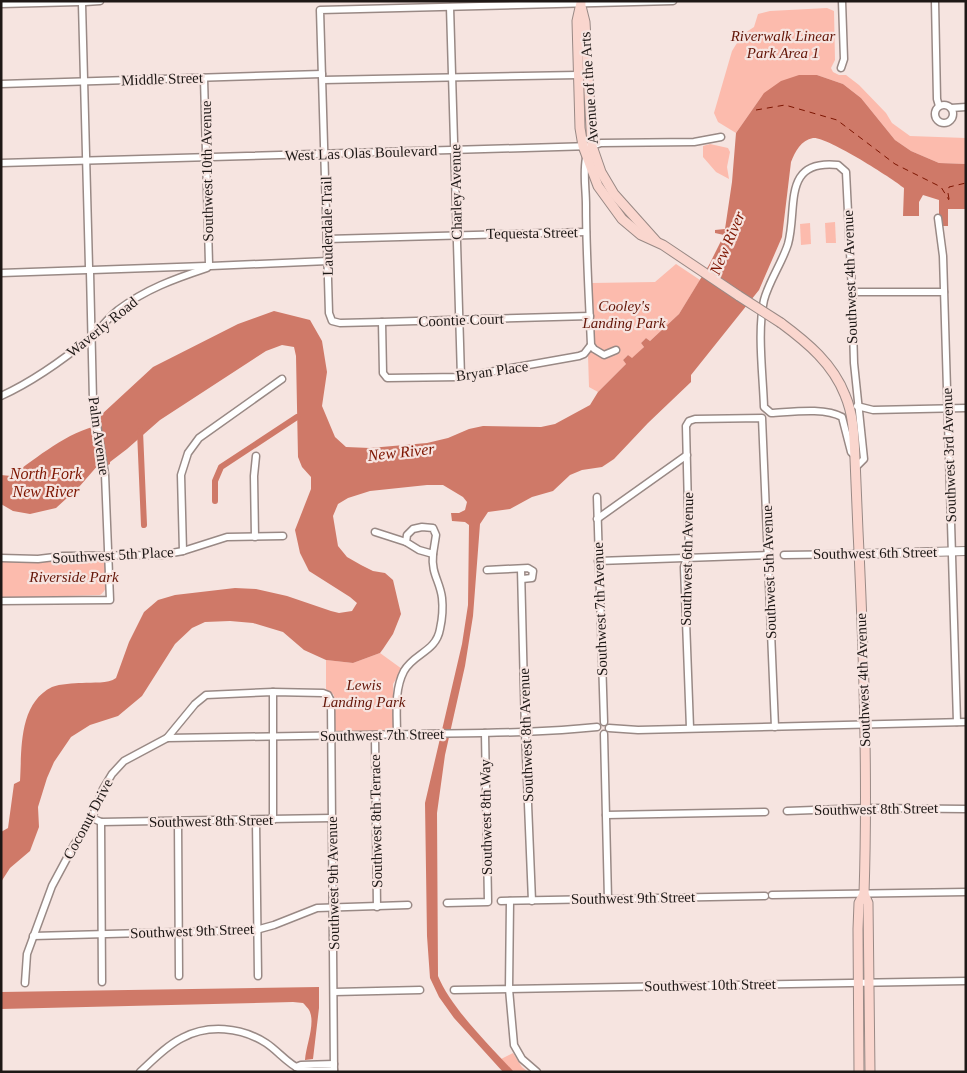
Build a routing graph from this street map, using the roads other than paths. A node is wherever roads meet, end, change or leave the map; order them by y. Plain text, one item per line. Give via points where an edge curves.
1 (100, 1) edge
2 (673, 1) edge
3 (842, 1) edge
4 (935, 1) edge
5 (82, 2) edge
6 (580, 2) edge
7 (1, 4) edge
8 (473, 4) edge
9 (450, 7) junction
10 (841, 68) dead end
11 (578, 75) junction
12 (322, 77) junction
13 (204, 78) junction
14 (453, 78) junction
15 (85, 82) junction
16 (1, 84) edge
17 (939, 106) junction
18 (966, 107) edge
19 (951, 108) junction
20 (720, 137) dead end
21 (587, 146) junction
22 (454, 150) junction
23 (325, 154) junction
24 (207, 158) junction
25 (586, 158) junction
26 (87, 161) junction
27 (1, 163) edge
28 (938, 218) dead end
29 (586, 232) junction
30 (456, 234) junction
31 (327, 238) junction
32 (660, 244) junction
33 (328, 261) junction
34 (208, 266) junction
35 (90, 270) junction
36 (1, 273) edge
37 (852, 292) junction
38 (944, 292) junction
39 (590, 316) junction
40 (459, 320) junction
41 (332, 321) joint
42 (382, 322) junction
43 (92, 336) junction
44 (591, 345) junction
45 (616, 350) dead end
46 (461, 377) junction
47 (282, 380) dead end
48 (1, 396) edge
49 (857, 406) junction
50 (966, 408) edge
51 (947, 409) junction
52 (873, 410) junction
53 (860, 418) junction
54 (689, 421) joint
55 (687, 455) junction
56 (256, 456) dead end
57 (855, 456) junction
58 (856, 467) junction
59 (597, 497) dead end
60 (597, 519) junction
61 (375, 532) dead end
62 (283, 536) dead end
63 (255, 537) junction
64 (406, 542) junction
65 (183, 551) junction
66 (966, 551) edge
67 (952, 552) junction
68 (433, 554) junction
69 (860, 554) junction
70 (768, 555) junction
71 (784, 555) dead end
72 (109, 556) junction
73 (1, 558) edge
74 (687, 558) junction
75 (598, 561) junction
76 (521, 569) junction
77 (487, 570) dead end
78 (522, 579) junction
79 (1, 601) edge
80 (273, 692) junction
81 (328, 695) joint
82 (604, 722) junction
83 (957, 722) junction
84 (966, 722) edge
85 (865, 724) junction
86 (775, 726) junction
87 (597, 728) junction
88 (609, 728) junction
89 (690, 728) junction
90 (526, 731) junction
91 (485, 733) junction
92 (604, 734) junction
93 (397, 735) junction
94 (375, 736) junction
95 (272, 737) junction
96 (332, 737) junction
97 (167, 738) junction
98 (867, 808) junction
99 (966, 809) edge
100 (787, 811) dead end
101 (765, 812) dead end
102 (606, 816) junction
103 (92, 818) junction
104 (332, 818) junction
105 (273, 820) junction
106 (256, 821) junction
107 (102, 822) junction
108 (178, 822) junction
109 (966, 892) edge
110 (864, 894) junction
111 (608, 899) junction
112 (510, 901) junction
113 (532, 901) junction
114 (447, 902) dead end
115 (501, 902) dead end
116 (408, 905) dead end
117 (333, 907) junction
118 (377, 907) junction
119 (256, 930) junction
120 (180, 933) junction
121 (103, 934) junction
122 (33, 936) junction
123 (179, 976) dead end
124 (258, 976) dead end
125 (966, 981) edge
126 (102, 982) dead end
127 (858, 982) junction
128 (868, 982) junction
129 (25, 983) dead end
130 (509, 989) junction
131 (420, 990) dead end
132 (454, 990) dead end
133 (334, 992) junction
134 (334, 1068) edge
135 (140, 1072) edge
136 (537, 1072) edge
137 (859, 1072) edge
138 (870, 1072) edge

1 - 5 street
2 - 6 street
3 - 10 street via 844,59
4 - 17 street
5 - 7 street
5 - 15 street, Palm Avenue
6 - 8 street
6 - 11 main road, Avenue of the Arts
6 - 21 main road, Avenue of the Arts via 585,22
8 - 9 street
9 - 12 street, Lauderdale Trail via 320,10
9 - 14 street, Charley Avenue
11 - 14 street, Middle Street
11 - 21 main road, Avenue of the Arts
12 - 13 street, Middle Street
12 - 14 street, Middle Street
12 - 23 street, Lauderdale Trail
13 - 15 street, Middle Street
13 - 24 street, Southwest 10th Avenue
14 - 22 street, Charley Avenue
15 - 16 street, Middle Street
15 - 26 street, Palm Avenue
17 - 19 street
17 - 19 street via 935,117 945,124 953,119
18 - 19 street
20 - 21 street, West Las Olas Boulevard via 694,142
21 - 22 street, West Las Olas Boulevard
21 - 25 main road, Southwest 4th Avenue
21 - 32 main road, Avenue of the Arts via 614,194
22 - 23 street, West Las Olas Boulevard
22 - 30 street, Charley Avenue
23 - 24 street, West Las Olas Boulevard
23 - 31 street, Lauderdale Trail
24 - 26 street, West Las Olas Boulevard
24 - 34 street, Southwest 10th Avenue
25 - 29 street
25 - 32 main road, Southwest 4th Avenue via 598,186 622,220 641,235
26 - 27 street, West Las Olas Boulevard
26 - 35 street, Palm Avenue
28 - 38 street, Southwest 3rd Avenue
29 - 30 street, Tequesta Street
29 - 39 street
30 - 31 street, Tequesta Street
30 - 40 street, Charley Avenue
31 - 33 street, Lauderdale Trail
32 - 57 main road, Southwest 4th Avenue, bridge via 781,323 816,351 838,381 850,409
33 - 34 street
33 - 41 street, Lauderdale Trail
34 - 35 street
34 - 43 street, Waverly Road via 147,292 116,311
35 - 36 street
35 - 43 street, Palm Avenue
37 - 38 street
37 - 49 street, Southwest 4th Avenue
37 - 57 street, Southwest 4th Avenue via 846,172 838,165 818,165 805,172 796,183 788,244 764,298 764,407 771,413 826,411 837,414 842,417 851,452
38 - 51 street, Southwest 3rd Avenue
39 - 40 street, Coontie Court
39 - 44 street
40 - 42 street, Coontie Court
40 - 46 street, Charley Avenue
41 - 42 street, Coontie Court
42 - 46 street, Bryan Place via 383,373 387,378
43 - 48 street, Waverly Road via 28,384
43 - 72 street, Palm Avenue via 93,400 103,464
44 - 45 street via 604,355
44 - 46 street, Bryan Place via 579,356
47 - 65 street via 199,438 188,453 181,475
49 - 52 street
49 - 53 street, Southwest 4th Avenue
50 - 51 street
51 - 52 street
51 - 67 street, Southwest 3rd Avenue
52 - 53 street
53 - 58 street, Southwest 4th Avenue via 864,459
54 - 55 street, Southwest 6th Avenue via 686,426
54 - 70 street, Southwest 5th Avenue via 762,418
55 - 60 street
55 - 74 street, Southwest 6th Avenue via 690,550
56 - 63 street
57 - 58 main road, Southwest 4th Avenue
58 - 69 main road, Southwest 4th Avenue
59 - 60 street, Southwest 7th Avenue
60 - 75 street, Southwest 7th Avenue
61 - 64 street
62 - 63 street, Southwest 5th Place
63 - 65 street, Southwest 5th Place via 227,537
64 - 68 street
64 - 68 street via 407,535 414,529 433,528 436,535
65 - 72 street, Southwest 5th Place via 161,555
66 - 67 street, Southwest 6th Street
67 - 69 street, Southwest 6th Street
67 - 83 street, Southwest 3rd Avenue
68 - 93 street via 432,565 442,598 440,630 435,645 405,669 398,686
69 - 71 street, Southwest 6th Street
69 - 85 main road, Southwest 4th Avenue
70 - 74 street
70 - 86 street, Southwest 5th Avenue
72 - 73 street, Southwest 5th Place
72 - 79 street, Palm Avenue via 110,600
74 - 75 street
74 - 89 street, Southwest 6th Avenue via 684,566
75 - 82 street, Southwest 7th Avenue
76 - 77 street
76 - 78 street, Southwest 8th Avenue
76 - 78 street via 529,568 534,573 532,578
78 - 90 street, Southwest 8th Avenue
80 - 81 street, Coconut Drive
80 - 95 street
80 - 97 street, Coconut Drive via 206,695
81 - 96 street, Southwest 9th Avenue
82 - 87 street
82 - 88 street
83 - 84 street
83 - 85 street
85 - 86 street
85 - 98 main road, Southwest 4th Avenue
86 - 89 street
87 - 90 street, Southwest 7th Street
87 - 92 street
88 - 89 street
88 - 92 street
90 - 91 street, Southwest 7th Street
90 - 113 street, Southwest 8th Avenue
91 - 93 street, Southwest 7th Street
91 - 114 street, Southwest 8th Way via 488,902
92 - 102 street
93 - 94 street, Southwest 7th Street
94 - 96 street, Southwest 7th Street
94 - 118 street, Southwest 8th Terrace
95 - 96 street, Southwest 7th Street
95 - 97 street, Southwest 7th Street
95 - 105 street
96 - 104 street, Southwest 9th Avenue
97 - 103 street, Coconut Drive via 124,761 103,789
98 - 99 street, Southwest 8th Street
98 - 100 street, Southwest 8th Street
98 - 110 main road, Southwest 4th Avenue
101 - 102 street
102 - 111 street
103 - 107 street, Southwest 8th Street
103 - 122 street, Coconut Drive via 52,886
104 - 105 street, Southwest 8th Street
104 - 117 street, Southwest 9th Avenue
105 - 106 street, Southwest 8th Street
106 - 108 street, Southwest 8th Street
106 - 119 street
107 - 108 street, Southwest 8th Street
107 - 121 street
108 - 120 street
109 - 110 street, Southwest 9th Street
110 - 111 street, Southwest 9th Street
110 - 127 main road, Southwest 4th Avenue via 859,903
110 - 128 main road, Southwest 4th Avenue via 868,903
111 - 113 street, Southwest 9th Street
112 - 113 street, Southwest 9th Street
112 - 115 street, Southwest 9th Street
112 - 130 street
116 - 118 street, Southwest 9th Street
117 - 118 street, Southwest 9th Street
117 - 119 street, Southwest 9th Street via 317,908
117 - 133 street, Southwest 9th Avenue
119 - 120 street, Southwest 9th Street
119 - 124 street
120 - 121 street, Southwest 9th Street
120 - 123 street
121 - 122 street, Southwest 9th Street
121 - 126 street
122 - 129 street, Coconut Drive via 27,954
125 - 128 street, Southwest 10th Street
127 - 128 street, Southwest 10th Street
127 - 130 street, Southwest 10th Street
127 - 137 main road, Southwest 4th Avenue
128 - 138 main road, Southwest 4th Avenue
130 - 132 street, Southwest 10th Street
130 - 136 street via 514,1045 522,1059
131 - 133 street
133 - 134 street, Southwest 9th Avenue
134 - 135 street via 296,1067 254,1036 226,1029 209,1029 181,1038

